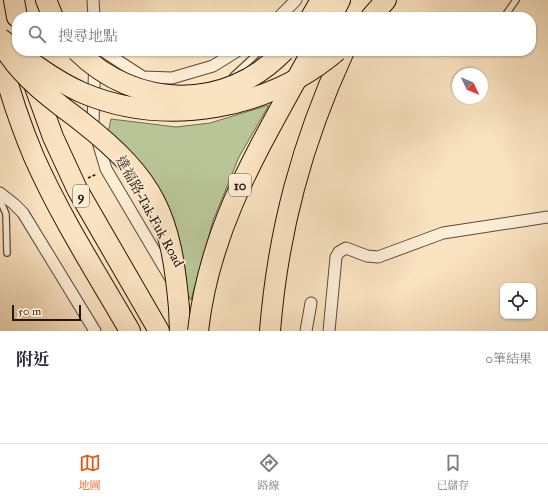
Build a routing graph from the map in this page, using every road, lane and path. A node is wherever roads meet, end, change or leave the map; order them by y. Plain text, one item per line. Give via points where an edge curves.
1 (14, 0) edge
2 (93, 0) edge
3 (296, 0) edge
4 (321, 0) edge
5 (340, 0) edge
6 (371, 0) edge
7 (386, 0) edge
8 (516, 0) edge
9 (16, 12) edge
10 (94, 12) edge
11 (284, 12) edge
12 (314, 12) edge
13 (334, 12) edge
14 (365, 12) edge
15 (375, 12) edge
16 (508, 12) edge
17 (0, 38) edge
18 (0, 43) edge
19 (12, 47) edge
20 (0, 56) edge
21 (25, 56) edge
22 (26, 56) edge
23 (82, 56) edge
24 (94, 56) edge
25 (111, 56) edge
26 (229, 56) edge
27 (255, 56) edge
28 (278, 56) edge
29 (309, 56) edge
30 (331, 56) edge
31 (342, 56) edge
32 (215, 92) junction
33 (106, 169) junction
34 (82, 181) dead end
35 (0, 193) edge
36 (0, 200) edge
37 (548, 217) edge
38 (7, 253) dead end
39 (308, 307) dead end
40 (96, 331) edge
41 (130, 331) edge
42 (159, 331) edge
43 (180, 331) edge
44 (198, 331) edge
45 (202, 331) edge
46 (270, 331) edge
47 (306, 331) edge
48 (329, 331) edge

1 - 9 highway
2 - 10 street
3 - 11 street
4 - 12 highway
5 - 13 highway
6 - 14 highway
7 - 15 highway
8 - 16 lane
17 - 19 highway, bridge
18 - 43 highway, bridge via 14,63 48,95 127,161 149,190 165,221 172,249 178,287
20 - 41 highway, 9 via 15,107 44,179
21 - 30 highway, bridge via 53,76 84,93 122,105 171,110 218,107 250,99 292,81
22 - 42 highway, 9 via 40,104 63,161
23 - 32 highway, bridge via 109,77 141,90 161,95 183,96
24 - 33 street, 達福路 Tak Fuk Road via 93,125
25 - 26 street via 143,77 172,78 213,66
27 - 32 lane
28 - 32 highway, bridge via 249,78
29 - 44 highway, 10, bridge via 252,160 228,215 207,282
31 - 46 highway via 321,104 297,174 276,272
33 - 34 path
33 - 45 street, 達福路 Tak Fuk Road
35 - 40 street via 23,213
36 - 38 lane via 6,214
37 - 48 street via 444,233 378,257 367,256 346,248 339,252 336,258
39 - 47 street

